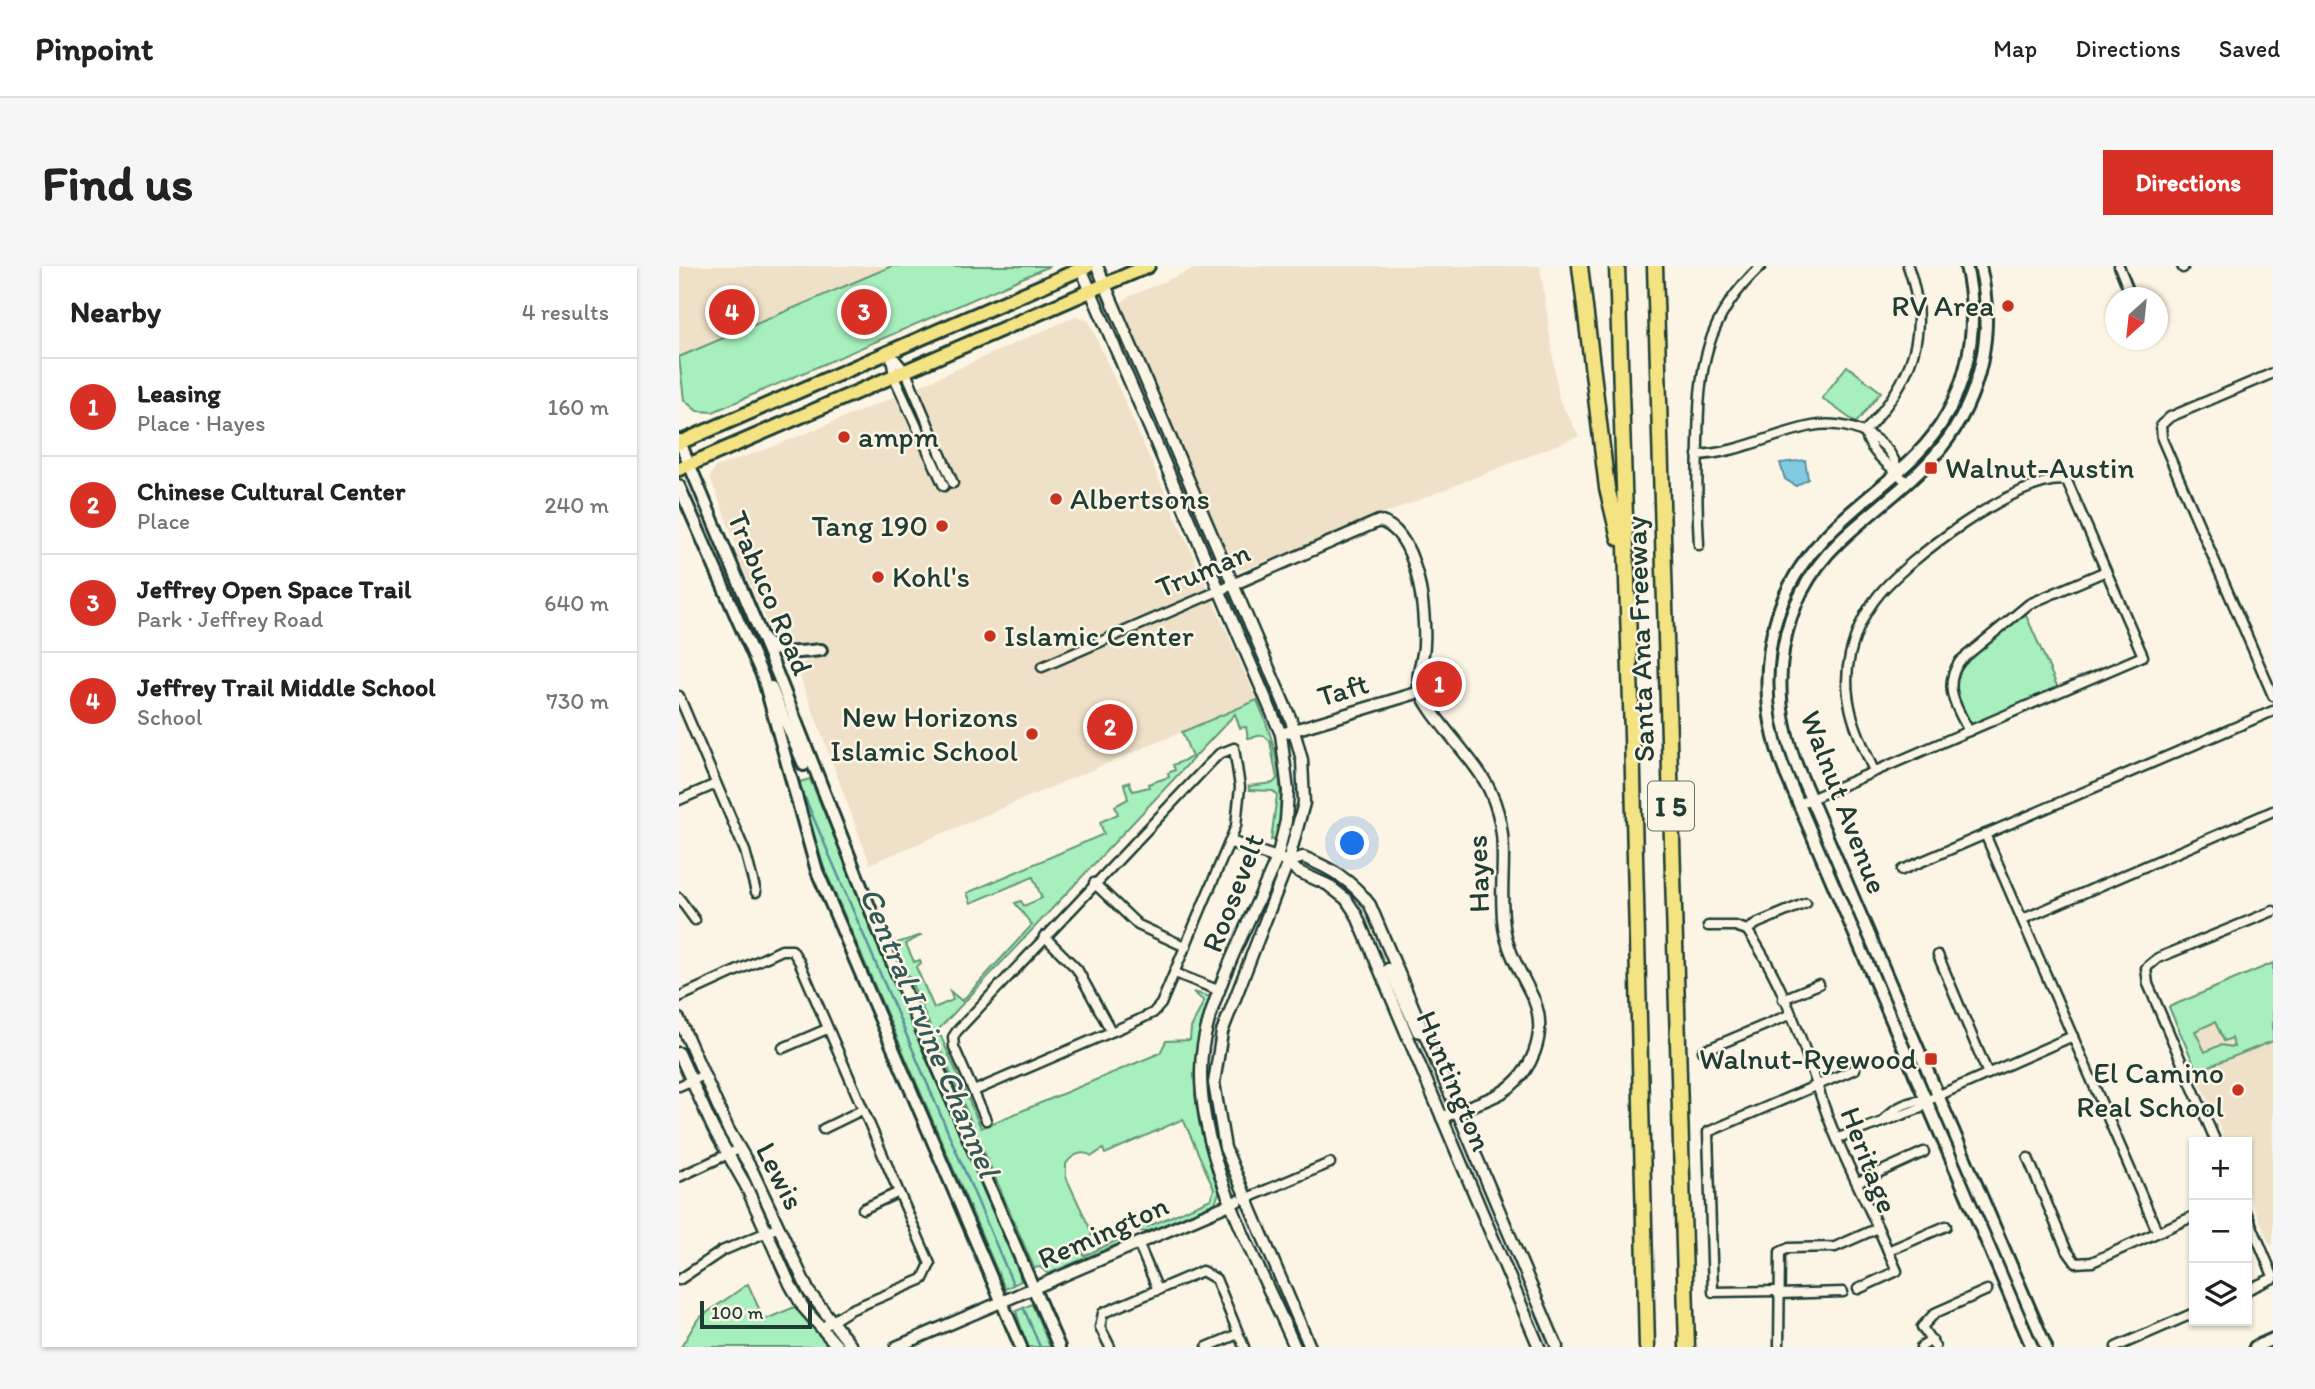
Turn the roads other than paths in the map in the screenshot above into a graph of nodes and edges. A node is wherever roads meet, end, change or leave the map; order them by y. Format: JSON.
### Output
{"nodes":[{"id":1,"x":1097,"y":266,"type":"edge"},
{"id":2,"x":1148,"y":266,"type":"edge"},
{"id":3,"x":1580,"y":266,"type":"edge"},
{"id":4,"x":1617,"y":266,"type":"edge"},
{"id":5,"x":1655,"y":266,"type":"edge"},
{"id":6,"x":1761,"y":266,"type":"edge"},
{"id":7,"x":1908,"y":266,"type":"edge"},
{"id":8,"x":1966,"y":266,"type":"edge"},
{"id":9,"x":1980,"y":266,"type":"edge"},
{"id":10,"x":2119,"y":266,"type":"edge"},
{"id":11,"x":1083,"y":267,"type":"edge"},
{"id":12,"x":1104,"y":285,"type":"junction"},
{"id":13,"x":2127,"y":287,"type":"edge"},
{"id":14,"x":1090,"y":291,"type":"junction"},
{"id":15,"x":890,"y":353,"type":"junction"},
{"id":16,"x":2273,"y":373,"type":"edge"},
{"id":17,"x":900,"y":375,"type":"junction"},
{"id":18,"x":1865,"y":431,"type":"junction"},
{"id":19,"x":679,"y":442,"type":"edge"},
{"id":20,"x":1173,"y":444,"type":"junction"},
{"id":21,"x":1158,"y":450,"type":"junction"},
{"id":22,"x":1697,"y":455,"type":"junction"},
{"id":23,"x":685,"y":467,"type":"edge"},
{"id":24,"x":1898,"y":472,"type":"junction"},
{"id":25,"x":1906,"y":482,"type":"junction"},
{"id":26,"x":949,"y":484,"type":"dead end"},
{"id":27,"x":679,"y":486,"type":"edge"},
{"id":28,"x":1699,"y":545,"type":"dead end"},
{"id":29,"x":1804,"y":562,"type":"junction"},
{"id":30,"x":1627,"y":570,"type":"junction"},
{"id":31,"x":1814,"y":571,"type":"junction"},
{"id":32,"x":2106,"y":571,"type":"junction"},
{"id":33,"x":1232,"y":584,"type":"junction"},
{"id":34,"x":1220,"y":590,"type":"junction"},
{"id":35,"x":762,"y":638,"type":"junction"},
{"id":36,"x":821,"y":650,"type":"dead end"},
{"id":37,"x":1042,"y":667,"type":"dead end"},
{"id":38,"x":763,"y":677,"type":"junction"},
{"id":39,"x":1420,"y":692,"type":"junction"},
{"id":40,"x":679,"y":696,"type":"edge"},
{"id":41,"x":2273,"y":696,"type":"edge"},
{"id":42,"x":2273,"y":711,"type":"edge"},
{"id":43,"x":1294,"y":730,"type":"junction"},
{"id":44,"x":1969,"y":731,"type":"junction"},
{"id":45,"x":1281,"y":734,"type":"junction"},
{"id":46,"x":809,"y":763,"type":"junction"},
{"id":47,"x":788,"y":771,"type":"junction"},
{"id":48,"x":1874,"y":771,"type":"junction"},
{"id":49,"x":716,"y":784,"type":"junction"},
{"id":50,"x":1811,"y":799,"type":"junction"},
{"id":51,"x":679,"y":800,"type":"edge"},
{"id":52,"x":1799,"y":804,"type":"junction"},
{"id":53,"x":2273,"y":811,"type":"edge"},
{"id":54,"x":1985,"y":834,"type":"junction"},
{"id":55,"x":1231,"y":842,"type":"junction"},
{"id":56,"x":1277,"y":858,"type":"junction"},
{"id":57,"x":1288,"y":862,"type":"junction"},
{"id":58,"x":1902,"y":870,"type":"dead end"},
{"id":59,"x":1094,"y":883,"type":"junction"},
{"id":60,"x":756,"y":892,"type":"dead end"},
{"id":61,"x":679,"y":898,"type":"edge"},
{"id":62,"x":1806,"y":903,"type":"dead end"},
{"id":63,"x":2273,"y":911,"type":"edge"},
{"id":64,"x":2023,"y":919,"type":"junction"},
{"id":65,"x":695,"y":920,"type":"dead end"},
{"id":66,"x":1708,"y":926,"type":"dead end"},
{"id":67,"x":1747,"y":930,"type":"junction"},
{"id":68,"x":1044,"y":936,"type":"junction"},
{"id":69,"x":1186,"y":947,"type":"junction"},
{"id":70,"x":1938,"y":955,"type":"dead end"},
{"id":71,"x":1388,"y":968,"type":"junction"},
{"id":72,"x":1175,"y":973,"type":"junction"},
{"id":73,"x":1819,"y":984,"type":"dead end"},
{"id":74,"x":1220,"y":991,"type":"junction"},
{"id":75,"x":679,"y":996,"type":"edge"},
{"id":76,"x":1783,"y":999,"type":"junction"},
{"id":77,"x":1789,"y":1015,"type":"junction"},
{"id":78,"x":679,"y":1019,"type":"edge"},
{"id":79,"x":827,"y":1029,"type":"junction"},
{"id":80,"x":1111,"y":1031,"type":"junction"},
{"id":81,"x":2073,"y":1036,"type":"junction"},
{"id":82,"x":783,"y":1048,"type":"dead end"},
{"id":83,"x":1703,"y":1051,"type":"dead end"},
{"id":84,"x":679,"y":1054,"type":"edge"},
{"id":85,"x":1855,"y":1069,"type":"dead end"},
{"id":86,"x":1988,"y":1073,"type":"junction"},
{"id":87,"x":703,"y":1075,"type":"junction"},
{"id":88,"x":690,"y":1081,"type":"junction"},
{"id":89,"x":1819,"y":1084,"type":"junction"},
{"id":90,"x":679,"y":1086,"type":"edge"},
{"id":91,"x":974,"y":1091,"type":"junction"},
{"id":92,"x":1939,"y":1096,"type":"junction"},
{"id":93,"x":1926,"y":1101,"type":"junction"},
{"id":94,"x":862,"y":1110,"type":"junction"},
{"id":95,"x":1457,"y":1111,"type":"junction"},
{"id":96,"x":1442,"y":1118,"type":"junction"},
{"id":97,"x":986,"y":1120,"type":"dead end"},
{"id":98,"x":823,"y":1129,"type":"dead end"},
{"id":99,"x":2214,"y":1137,"type":"edge"},
{"id":100,"x":1838,"y":1138,"type":"junction"},
{"id":101,"x":739,"y":1149,"type":"junction"},
{"id":102,"x":1924,"y":1152,"type":"dead end"},
{"id":103,"x":728,"y":1156,"type":"junction"},
{"id":104,"x":2028,"y":1158,"type":"dead end"},
{"id":105,"x":1330,"y":1163,"type":"dead end"},
{"id":106,"x":679,"y":1177,"type":"edge"},
{"id":107,"x":1858,"y":1182,"type":"junction"},
{"id":108,"x":897,"y":1193,"type":"junction"},
{"id":109,"x":1245,"y":1199,"type":"junction"},
{"id":110,"x":1232,"y":1203,"type":"junction"},
{"id":111,"x":863,"y":1209,"type":"dead end"},
{"id":112,"x":2189,"y":1218,"type":"edge"},
{"id":113,"x":1946,"y":1226,"type":"dead end"},
{"id":114,"x":2252,"y":1226,"type":"edge"},
{"id":115,"x":779,"y":1227,"type":"junction"},
{"id":116,"x":1878,"y":1228,"type":"junction"},
{"id":117,"x":2157,"y":1231,"type":"junction"},
{"id":118,"x":767,"y":1232,"type":"junction"},
{"id":119,"x":1137,"y":1243,"type":"junction"},
{"id":120,"x":1888,"y":1251,"type":"junction"},
{"id":121,"x":2273,"y":1277,"type":"edge"},
{"id":122,"x":679,"y":1280,"type":"edge"},
{"id":123,"x":2252,"y":1288,"type":"edge"},
{"id":124,"x":1858,"y":1289,"type":"dead end"},
{"id":125,"x":1034,"y":1290,"type":"junction"},
{"id":126,"x":1158,"y":1290,"type":"junction"},
{"id":127,"x":1987,"y":1290,"type":"dead end"},
{"id":128,"x":1843,"y":1292,"type":"dead end"},
{"id":129,"x":1778,"y":1293,"type":"junction"},
{"id":130,"x":1002,"y":1303,"type":"junction"},
{"id":131,"x":2189,"y":1315,"type":"edge"},
{"id":132,"x":831,"y":1321,"type":"junction"},
{"id":133,"x":821,"y":1328,"type":"junction"},
{"id":134,"x":1238,"y":1334,"type":"junction"},
{"id":135,"x":2273,"y":1339,"type":"edge"},
{"id":136,"x":1933,"y":1343,"type":"edge"},
{"id":137,"x":838,"y":1347,"type":"edge"},
{"id":138,"x":852,"y":1347,"type":"edge"},
{"id":139,"x":897,"y":1347,"type":"edge"},
{"id":140,"x":1021,"y":1347,"type":"edge"},
{"id":141,"x":1059,"y":1347,"type":"edge"},
{"id":142,"x":1110,"y":1347,"type":"edge"},
{"id":143,"x":1207,"y":1347,"type":"edge"},
{"id":144,"x":1244,"y":1347,"type":"edge"},
{"id":145,"x":1295,"y":1347,"type":"edge"},
{"id":146,"x":1310,"y":1347,"type":"edge"},
{"id":147,"x":1539,"y":1347,"type":"edge"},
{"id":148,"x":1557,"y":1347,"type":"edge"},
{"id":149,"x":1647,"y":1347,"type":"edge"},
{"id":150,"x":1687,"y":1347,"type":"edge"},
{"id":151,"x":1779,"y":1347,"type":"edge"},
{"id":152,"x":1921,"y":1347,"type":"edge"},
{"id":153,"x":2032,"y":1347,"type":"edge"},
{"id":154,"x":2046,"y":1347,"type":"edge"},
{"id":155,"x":2116,"y":1347,"type":"edge"},
{"id":156,"x":2255,"y":1347,"type":"edge"}],
"edges":[{"from":1,"to":12,"type":"street","name":"Roosevelt"},
{"from":2,"to":12,"type":"main road"},
{"from":3,"to":30,"type":"highway"},
{"from":4,"to":30,"type":"highway","name":"Santa Ana Freeway","number":"I 5"},
{"from":5,"to":150,"type":"highway","name":"Santa Ana Freeway","number":"I 5"},
{"from":6,"to":22,"type":"street"},
{"from":7,"to":18,"type":"street"},
{"from":8,"to":24,"type":"main road","name":"Walnut Avenue"},
{"from":9,"to":25,"type":"main road","name":"Walnut Avenue"},
{"from":10,"to":13,"type":"street"},
{"from":11,"to":14,"type":"street","name":"Roosevelt"},
{"from":11,"to":15,"type":"main road"},
{"from":12,"to":14,"type":"main road"},
{"from":12,"to":20,"type":"street","name":"Roosevelt"},
{"from":14,"to":17,"type":"main road"},
{"from":14,"to":21,"type":"street","name":"Roosevelt"},
{"from":15,"to":17,"type":"street"},
{"from":15,"to":19,"type":"main road"},
{"from":16,"to":41,"type":"street"},
{"from":17,"to":23,"type":"main road"},
{"from":17,"to":26,"type":"street"},
{"from":18,"to":22,"type":"street"},
{"from":18,"to":24,"type":"street"},
{"from":19,"to":23,"type":"main road","name":"Trabuco Road"},
{"from":20,"to":21,"type":"street"},
{"from":20,"to":33,"type":"street","name":"Roosevelt"},
{"from":21,"to":34,"type":"street","name":"Roosevelt"},
{"from":22,"to":28,"type":"street"},
{"from":23,"to":35,"type":"main road","name":"Trabuco Road"},
{"from":24,"to":25,"type":"street"},
{"from":24,"to":29,"type":"main road","name":"Walnut Avenue"},
{"from":25,"to":31,"type":"main road","name":"Walnut Avenue"},
{"from":27,"to":38,"type":"main road","name":"Trabuco Road"},
{"from":29,"to":31,"type":"main road"},
{"from":29,"to":52,"type":"main road","name":"Walnut Avenue"},
{"from":30,"to":149,"type":"highway","name":"Santa Ana Freeway","number":"I 5"},
{"from":31,"to":50,"type":"main road","name":"Walnut Avenue"},
{"from":32,"to":44,"type":"street"},
{"from":32,"to":44,"type":"street"},
{"from":32,"to":48,"type":"street"},
{"from":33,"to":34,"type":"street","name":"Truman"},
{"from":33,"to":39,"type":"street","name":"Truman"},
{"from":33,"to":43,"type":"street","name":"Roosevelt"},
{"from":34,"to":37,"type":"street","name":"Truman"},
{"from":34,"to":45,"type":"street","name":"Roosevelt"},
{"from":35,"to":36,"type":"main road"},
{"from":35,"to":46,"type":"main road","name":"Trabuco Road"},
{"from":38,"to":46,"type":"main road"},
{"from":38,"to":47,"type":"main road","name":"Trabuco Road"},
{"from":39,"to":43,"type":"street","name":"Taft"},
{"from":39,"to":95,"type":"street","name":"Hayes"},
{"from":40,"to":49,"type":"street"},
{"from":42,"to":54,"type":"street"},
{"from":43,"to":45,"type":"street","name":"Taft"},
{"from":43,"to":57,"type":"street","name":"Roosevelt"},
{"from":44,"to":48,"type":"street"},
{"from":45,"to":56,"type":"street","name":"Roosevelt"},
{"from":46,"to":47,"type":"main road"},
{"from":46,"to":125,"type":"main road","name":"Trabuco Road"},
{"from":47,"to":130,"type":"main road","name":"Trabuco Road"},
{"from":48,"to":50,"type":"street"},
{"from":49,"to":51,"type":"street"},
{"from":49,"to":60,"type":"street"},
{"from":50,"to":52,"type":"street"},
{"from":50,"to":92,"type":"main road","name":"Walnut Avenue"},
{"from":52,"to":93,"type":"main road","name":"Walnut Avenue"},
{"from":53,"to":64,"type":"street"},
{"from":54,"to":58,"type":"street"},
{"from":54,"to":64,"type":"street"},
{"from":55,"to":56,"type":"street","name":"Huntington"},
{"from":55,"to":59,"type":"street"},
{"from":55,"to":69,"type":"street"},
{"from":56,"to":57,"type":"street","name":"Huntington"},
{"from":56,"to":74,"type":"street","name":"Roosevelt"},
{"from":57,"to":71,"type":"street","name":"Huntington"},
{"from":57,"to":71,"type":"street","name":"Huntington"},
{"from":57,"to":109,"type":"street","name":"Roosevelt"},
{"from":59,"to":68,"type":"street"},
{"from":59,"to":69,"type":"street"},
{"from":61,"to":65,"type":"street"},
{"from":62,"to":67,"type":"street"},
{"from":63,"to":99,"type":"street"},
{"from":64,"to":81,"type":"street"},
{"from":66,"to":67,"type":"street"},
{"from":67,"to":76,"type":"street","name":"Heritage"},
{"from":68,"to":80,"type":"street"},
{"from":68,"to":91,"type":"street"},
{"from":69,"to":72,"type":"street"},
{"from":70,"to":86,"type":"street"},
{"from":71,"to":95,"type":"street","name":"Huntington"},
{"from":71,"to":96,"type":"street","name":"Huntington"},
{"from":72,"to":74,"type":"street"},
{"from":72,"to":80,"type":"street"},
{"from":73,"to":76,"type":"street"},
{"from":74,"to":110,"type":"street","name":"Roosevelt"},
{"from":75,"to":79,"type":"street"},
{"from":76,"to":77,"type":"street","name":"Heritage"},
{"from":77,"to":83,"type":"street"},
{"from":77,"to":89,"type":"street","name":"Heritage"},
{"from":78,"to":87,"type":"street","name":"Lewis"},
{"from":79,"to":82,"type":"street"},
{"from":79,"to":94,"type":"street"},
{"from":80,"to":91,"type":"street"},
{"from":81,"to":86,"type":"street"},
{"from":81,"to":117,"type":"street"},
{"from":84,"to":88,"type":"street","name":"Lewis"},
{"from":85,"to":89,"type":"street"},
{"from":86,"to":92,"type":"street"},
{"from":87,"to":88,"type":"street"},
{"from":87,"to":101,"type":"street","name":"Lewis"},
{"from":88,"to":90,"type":"street"},
{"from":88,"to":103,"type":"street","name":"Lewis"},
{"from":89,"to":100,"type":"street","name":"Heritage"},
{"from":89,"to":129,"type":"street"},
{"from":91,"to":97,"type":"street"},
{"from":92,"to":93,"type":"street"},
{"from":92,"to":154,"type":"main road","name":"Walnut Avenue"},
{"from":93,"to":100,"type":"street"},
{"from":93,"to":153,"type":"main road","name":"Walnut Avenue"},
{"from":94,"to":98,"type":"street"},
{"from":94,"to":108,"type":"street"},
{"from":95,"to":96,"type":"street","name":"Hayes"},
{"from":95,"to":148,"type":"street","name":"Huntington"},
{"from":96,"to":147,"type":"street","name":"Huntington"},
{"from":100,"to":107,"type":"street","name":"Heritage"},
{"from":101,"to":103,"type":"street"},
{"from":101,"to":115,"type":"street","name":"Lewis"},
{"from":102,"to":107,"type":"street"},
{"from":103,"to":106,"type":"street"},
{"from":103,"to":118,"type":"street","name":"Lewis"},
{"from":104,"to":117,"type":"street"},
{"from":105,"to":109,"type":"street","name":"Remington"},
{"from":107,"to":116,"type":"street","name":"Heritage"},
{"from":108,"to":111,"type":"street"},
{"from":108,"to":132,"type":"street"},
{"from":109,"to":110,"type":"street","name":"Remington"},
{"from":109,"to":146,"type":"street","name":"Roosevelt"},
{"from":110,"to":119,"type":"street","name":"Remington"},
{"from":110,"to":145,"type":"street","name":"Roosevelt"},
{"from":112,"to":117,"type":"street"},
{"from":113,"to":120,"type":"street"},
{"from":114,"to":121,"type":"street"},
{"from":115,"to":118,"type":"street"},
{"from":115,"to":132,"type":"street","name":"Lewis"},
{"from":116,"to":120,"type":"street"},
{"from":116,"to":129,"type":"street","name":"Heritage"},
{"from":118,"to":122,"type":"street"},
{"from":118,"to":133,"type":"street","name":"Lewis"},
{"from":119,"to":125,"type":"street","name":"Remington"},
{"from":119,"to":126,"type":"street"},
{"from":120,"to":124,"type":"street"},
{"from":121,"to":123,"type":"street"},
{"from":125,"to":130,"type":"street","name":"Remington"},
{"from":125,"to":141,"type":"main road","name":"Trabuco Road"},
{"from":126,"to":134,"type":"street"},
{"from":126,"to":142,"type":"street"},
{"from":127,"to":136,"type":"street"},
{"from":128,"to":129,"type":"street"},
{"from":129,"to":151,"type":"street","name":"Heritage"},
{"from":130,"to":139,"type":"street","name":"Remington"},
{"from":130,"to":140,"type":"main road","name":"Trabuco Road"},
{"from":131,"to":155,"type":"street"},
{"from":132,"to":133,"type":"street"},
{"from":132,"to":138,"type":"street","name":"Lewis"},
{"from":133,"to":137,"type":"street","name":"Lewis"},
{"from":134,"to":143,"type":"street"},
{"from":134,"to":144,"type":"street"},
{"from":135,"to":156,"type":"main road"},
{"from":136,"to":152,"type":"street"}]}
